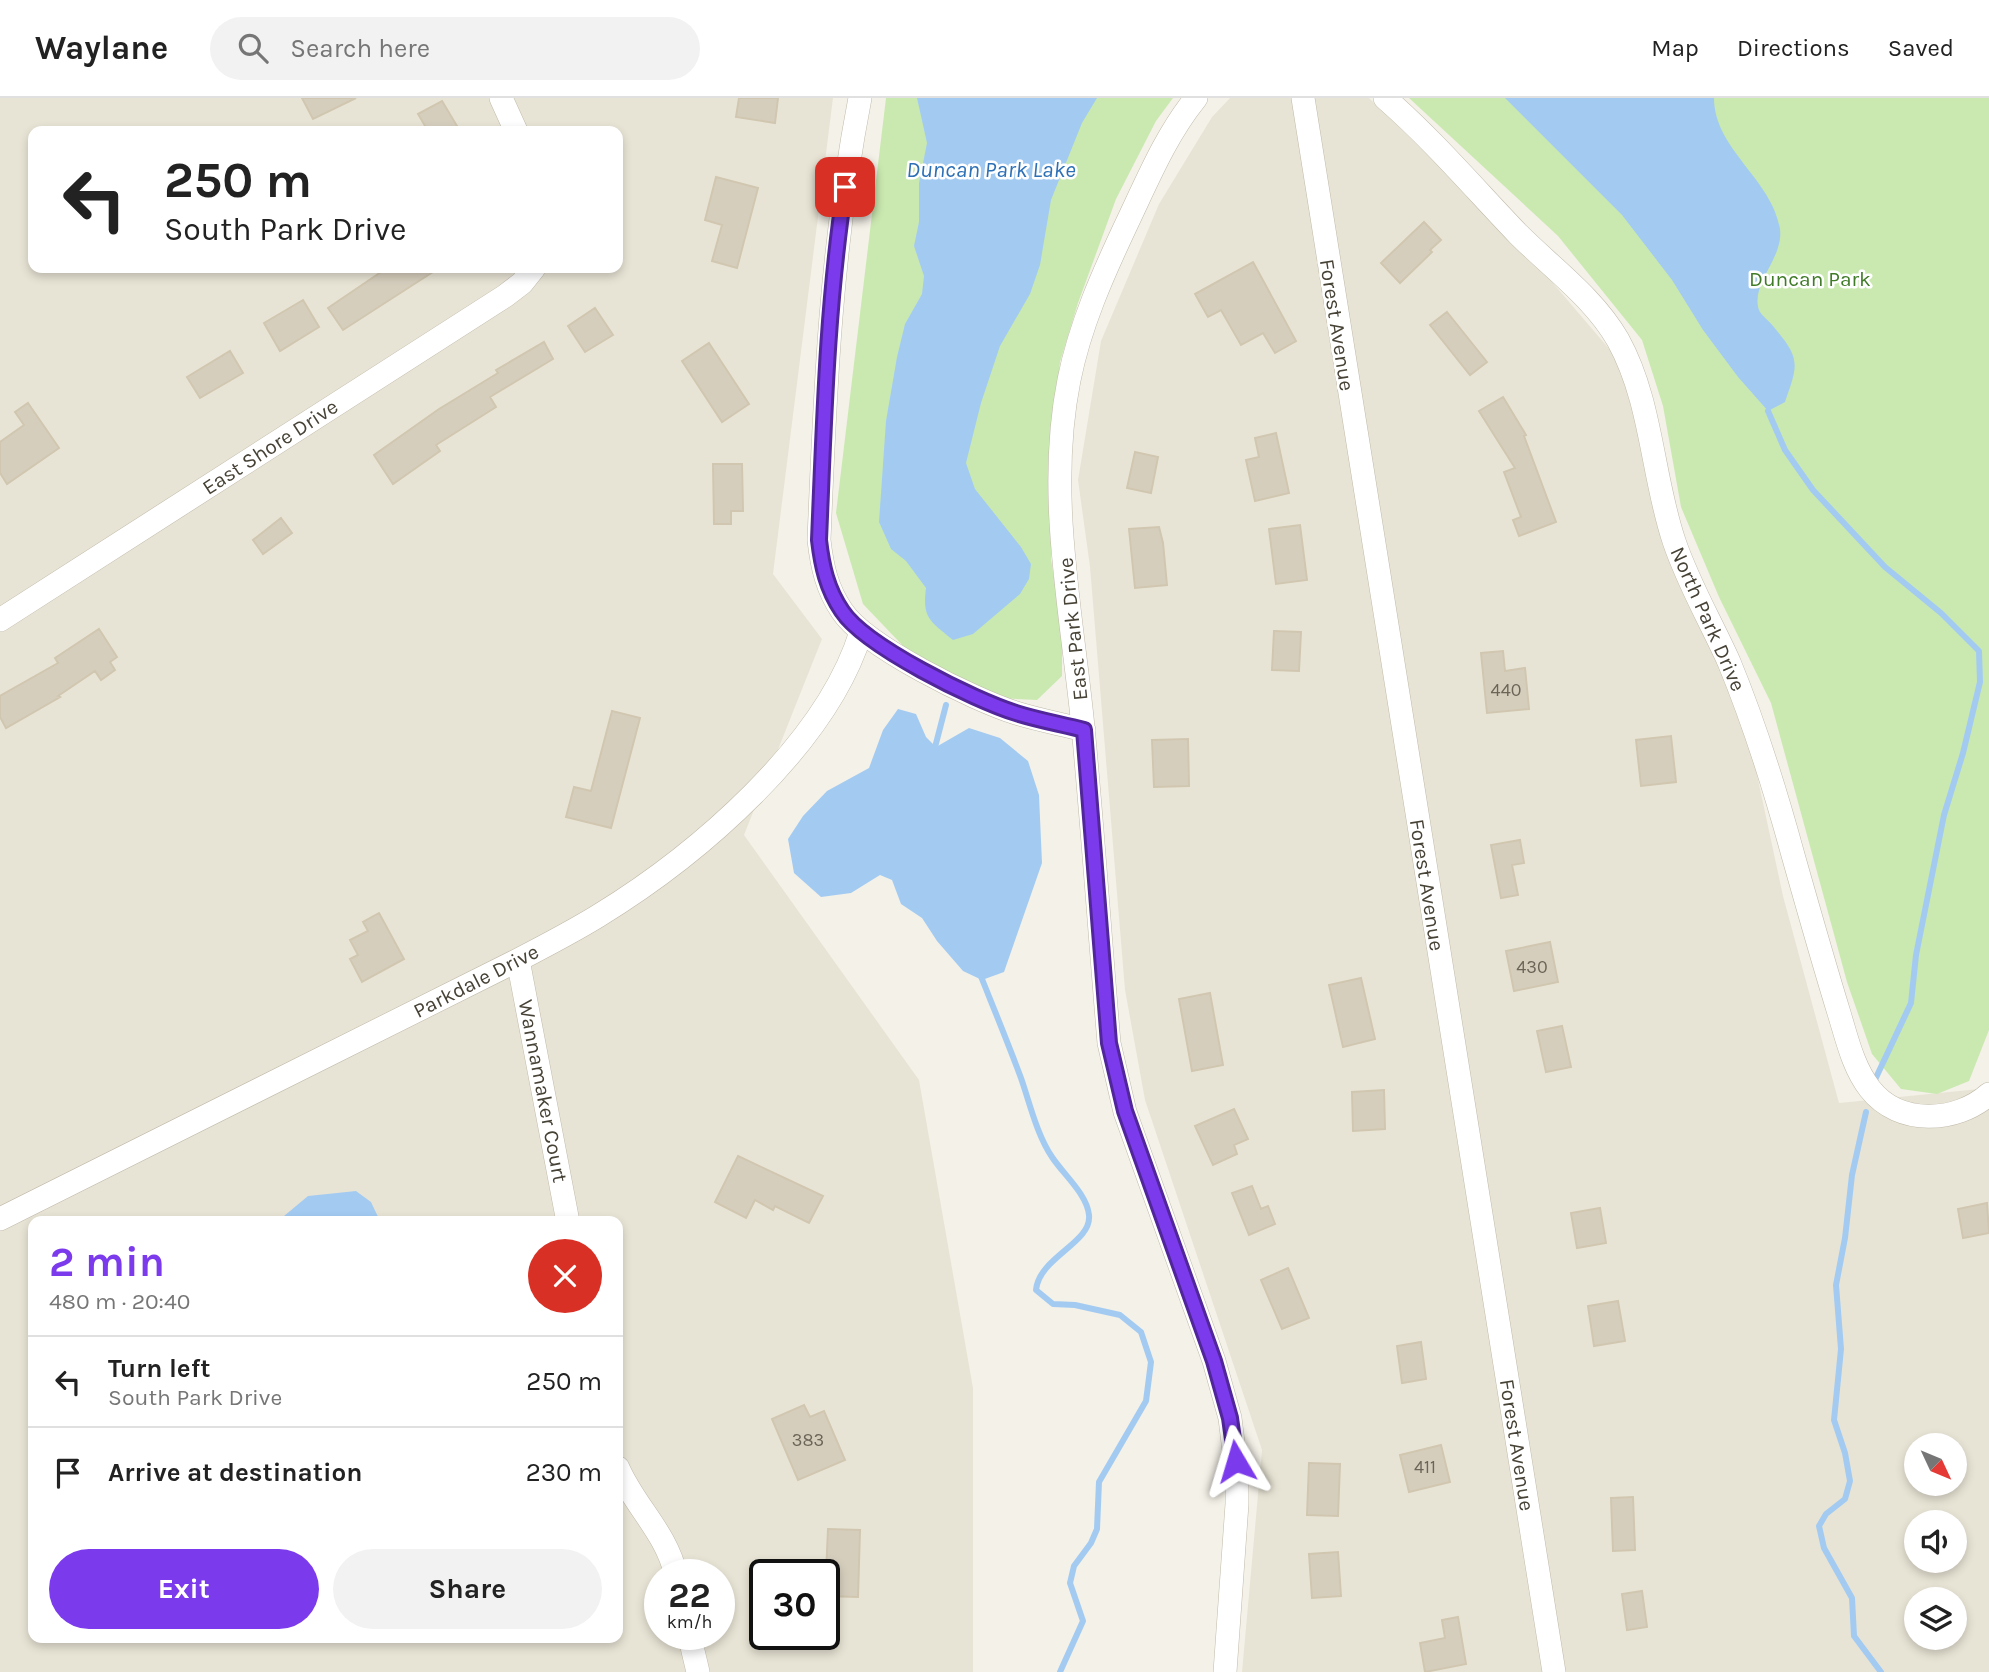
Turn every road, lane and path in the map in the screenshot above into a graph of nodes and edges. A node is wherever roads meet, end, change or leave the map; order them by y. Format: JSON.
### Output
{"nodes":[{"id":1,"x":501,"y":98,"type":"edge"},
{"id":2,"x":860,"y":98,"type":"edge"},
{"id":3,"x":1196,"y":98,"type":"edge"},
{"id":4,"x":1303,"y":98,"type":"edge"},
{"id":5,"x":1385,"y":98,"type":"edge"},
{"id":6,"x":514,"y":126,"type":"edge"},
{"id":7,"x":530,"y":273,"type":"edge"},
{"id":8,"x":0,"y":620,"type":"edge"},
{"id":9,"x":861,"y":632,"type":"junction"},
{"id":10,"x":1084,"y":730,"type":"junction"},
{"id":11,"x":518,"y":960,"type":"junction"},
{"id":12,"x":1989,"y":1094,"type":"edge"},
{"id":13,"x":567,"y":1216,"type":"edge"},
{"id":14,"x":0,"y":1219,"type":"edge"},
{"id":15,"x":623,"y":1477,"type":"edge"},
{"id":16,"x":670,"y":1559,"type":"edge"},
{"id":17,"x":693,"y":1650,"type":"edge"},
{"id":18,"x":698,"y":1672,"type":"edge"},
{"id":19,"x":1225,"y":1672,"type":"edge"},
{"id":20,"x":1554,"y":1672,"type":"edge"}],
"edges":[{"from":1,"to":6,"type":"street"},
{"from":2,"to":9,"type":"street"},
{"from":3,"to":10,"type":"street","name":"East Park Drive"},
{"from":4,"to":20,"type":"street","name":"Forest Avenue"},
{"from":5,"to":12,"type":"street","name":"North Park Drive"},
{"from":7,"to":8,"type":"street","name":"East Shore Drive"},
{"from":9,"to":10,"type":"street"},
{"from":9,"to":11,"type":"street","name":"Parkdale Drive"},
{"from":10,"to":19,"type":"street","name":"East Park Drive"},
{"from":11,"to":13,"type":"street","name":"Wannamaker Court"},
{"from":11,"to":14,"type":"street","name":"Parkdale Drive"},
{"from":15,"to":16,"type":"street"},
{"from":17,"to":18,"type":"street"}]}
